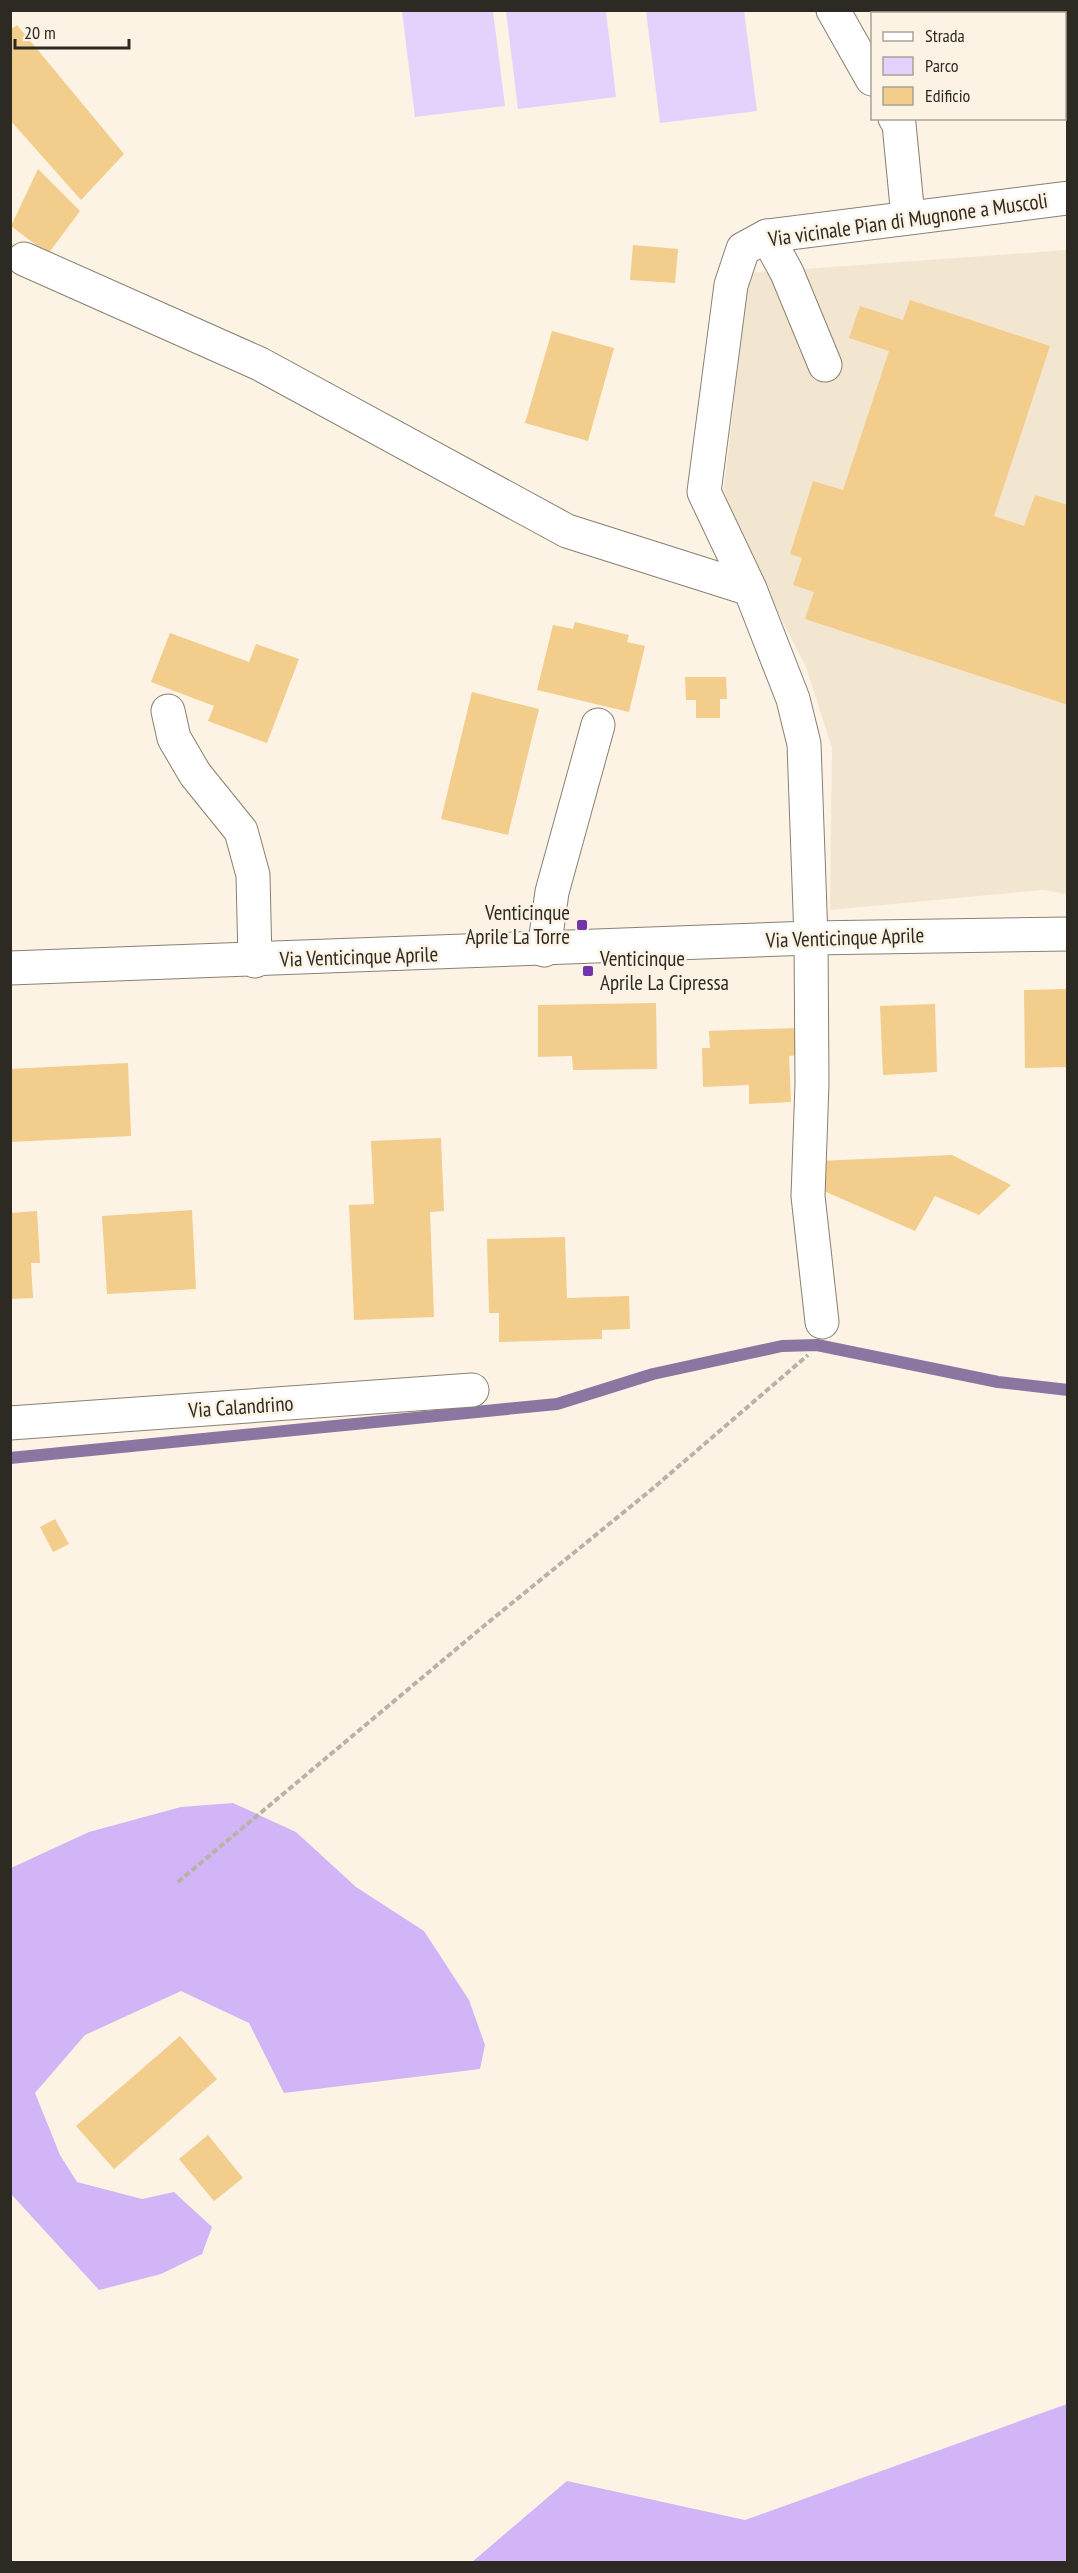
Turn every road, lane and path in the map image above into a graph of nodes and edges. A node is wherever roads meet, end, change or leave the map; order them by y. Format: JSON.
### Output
{"nodes":[{"id":1,"x":833,"y":10,"type":"edge"},
{"id":2,"x":871,"y":76,"type":"edge"},
{"id":3,"x":897,"y":120,"type":"edge"},
{"id":4,"x":1068,"y":198,"type":"edge"},
{"id":5,"x":908,"y":217,"type":"junction"},
{"id":6,"x":768,"y":236,"type":"junction"},
{"id":7,"x":24,"y":259,"type":"dead end"},
{"id":8,"x":825,"y":365,"type":"dead end"},
{"id":9,"x":750,"y":589,"type":"junction"},
{"id":10,"x":168,"y":711,"type":"dead end"},
{"id":11,"x":598,"y":725,"type":"dead end"},
{"id":12,"x":1068,"y":934,"type":"edge"},
{"id":13,"x":812,"y":938,"type":"junction"},
{"id":14,"x":543,"y":950,"type":"junction"},
{"id":15,"x":255,"y":961,"type":"junction"},
{"id":16,"x":10,"y":968,"type":"edge"},
{"id":17,"x":822,"y":1322,"type":"joint"},
{"id":18,"x":472,"y":1390,"type":"dead end"},
{"id":19,"x":10,"y":1424,"type":"edge"},
{"id":20,"x":178,"y":1882,"type":"dead end"}],
"edges":[{"from":1,"to":2,"type":"street"},
{"from":3,"to":5,"type":"street"},
{"from":4,"to":5,"type":"street","name":"Via vicinale Pian di Mugnone a Muscoli"},
{"from":5,"to":6,"type":"street","name":"Via vicinale Pian di Mugnone a Muscoli"},
{"from":6,"to":8,"type":"street"},
{"from":6,"to":9,"type":"street","name":"Via vicinale Pian di Mugnone a Muscoli"},
{"from":7,"to":9,"type":"street"},
{"from":9,"to":13,"type":"street","name":"Via vicinale Pian di Mugnone a Muscoli"},
{"from":10,"to":15,"type":"street"},
{"from":11,"to":14,"type":"street"},
{"from":12,"to":13,"type":"street","name":"Via Venticinque Aprile"},
{"from":13,"to":14,"type":"street","name":"Via Venticinque Aprile"},
{"from":13,"to":17,"type":"street","name":"Via vicinale Pian di Mugnone a Muscoli"},
{"from":14,"to":15,"type":"street","name":"Via Venticinque Aprile"},
{"from":15,"to":16,"type":"street","name":"Via Venticinque Aprile"},
{"from":17,"to":20,"type":"path"},
{"from":18,"to":19,"type":"street","name":"Via Calandrino"}]}
